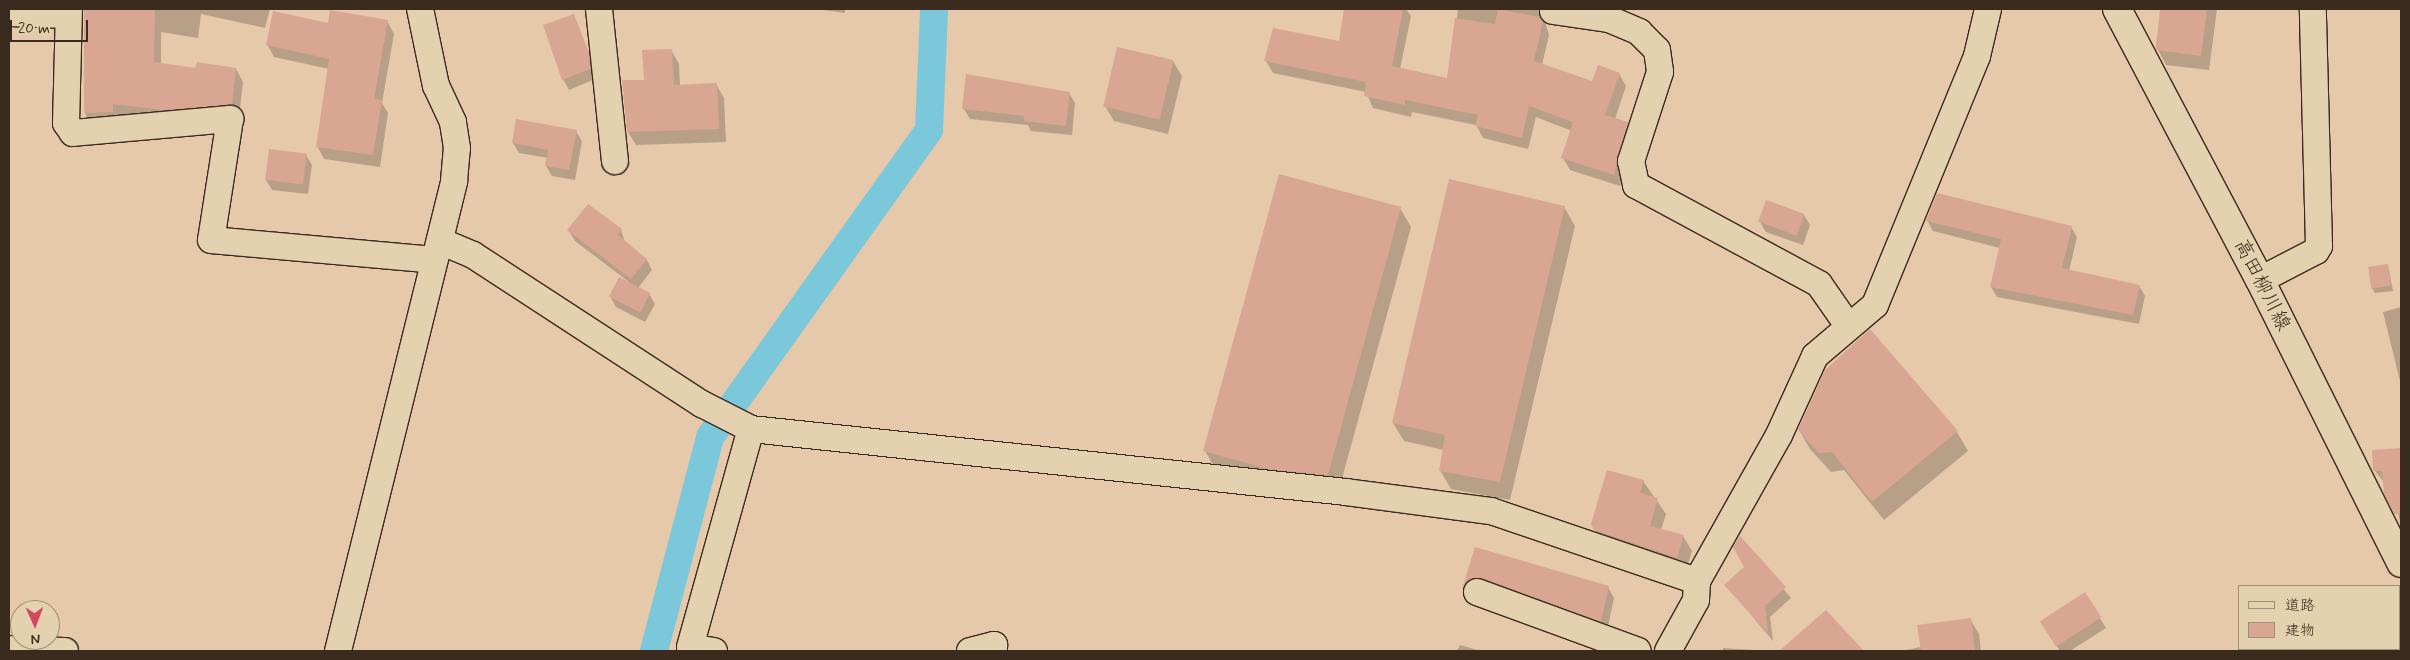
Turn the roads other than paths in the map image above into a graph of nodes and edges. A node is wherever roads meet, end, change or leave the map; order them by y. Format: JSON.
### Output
{"nodes":[{"id":1,"x":420,"y":9,"type":"edge"},
{"id":2,"x":599,"y":9,"type":"edge"},
{"id":3,"x":1988,"y":9,"type":"edge"},
{"id":4,"x":2117,"y":9,"type":"edge"},
{"id":5,"x":2313,"y":9,"type":"edge"},
{"id":6,"x":1553,"y":11,"type":"dead end"},
{"id":7,"x":69,"y":12,"type":"edge"},
{"id":8,"x":9,"y":13,"type":"edge"},
{"id":9,"x":615,"y":161,"type":"dead end"},
{"id":10,"x":437,"y":251,"type":"junction"},
{"id":11,"x":2260,"y":280,"type":"junction"},
{"id":12,"x":1849,"y":327,"type":"junction"},
{"id":13,"x":751,"y":429,"type":"junction"},
{"id":14,"x":2401,"y":563,"type":"edge"},
{"id":15,"x":1696,"y":581,"type":"junction"},
{"id":16,"x":1477,"y":592,"type":"dead end"},
{"id":17,"x":9,"y":648,"type":"edge"},
{"id":18,"x":65,"y":651,"type":"edge"},
{"id":19,"x":338,"y":651,"type":"edge"},
{"id":20,"x":714,"y":651,"type":"edge"},
{"id":21,"x":970,"y":651,"type":"edge"},
{"id":22,"x":994,"y":651,"type":"edge"},
{"id":23,"x":1638,"y":651,"type":"edge"},
{"id":24,"x":1668,"y":651,"type":"edge"}],
"edges":[{"from":1,"to":10,"type":"street"},
{"from":2,"to":9,"type":"street"},
{"from":3,"to":12,"type":"street"},
{"from":4,"to":11,"type":"main road","name":"高田柳川線"},
{"from":5,"to":11,"type":"street"},
{"from":6,"to":12,"type":"street"},
{"from":7,"to":8,"type":"street"},
{"from":7,"to":10,"type":"street"},
{"from":10,"to":13,"type":"street"},
{"from":10,"to":19,"type":"street"},
{"from":11,"to":14,"type":"main road","name":"高田柳川線"},
{"from":12,"to":15,"type":"street"},
{"from":13,"to":15,"type":"street"},
{"from":13,"to":20,"type":"street"},
{"from":15,"to":24,"type":"street"},
{"from":16,"to":23,"type":"street"},
{"from":17,"to":18,"type":"street"},
{"from":21,"to":22,"type":"street"}]}
